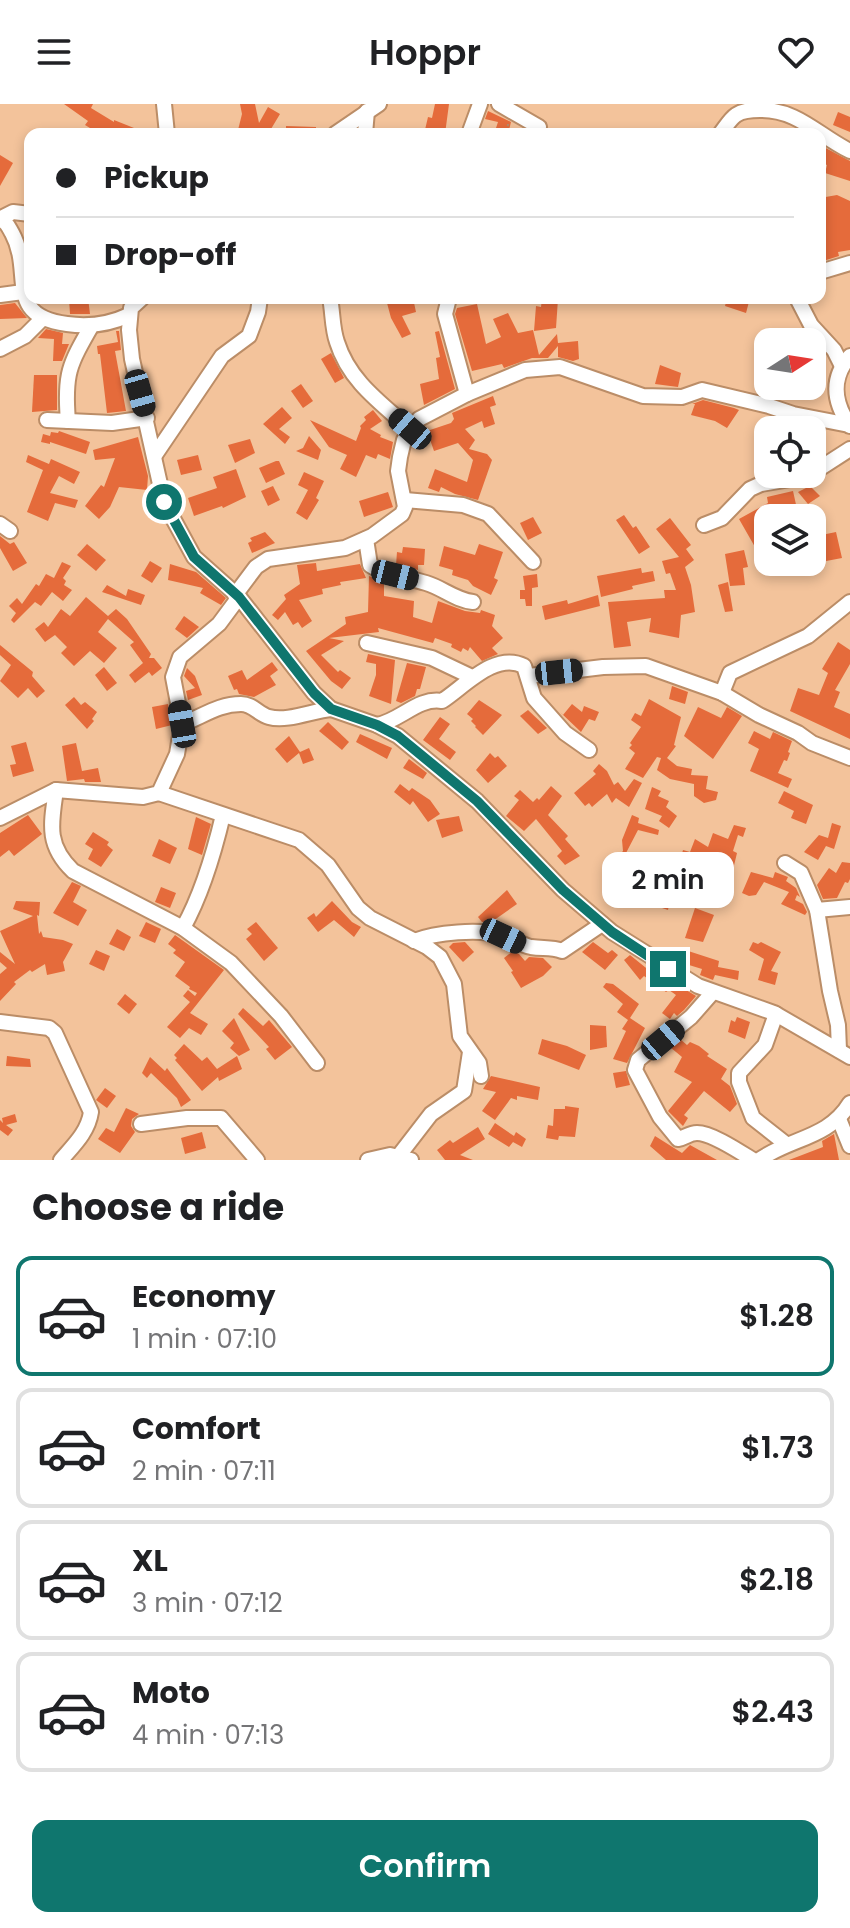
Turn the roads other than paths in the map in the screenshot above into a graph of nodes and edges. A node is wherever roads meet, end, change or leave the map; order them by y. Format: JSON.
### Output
{"nodes":[{"id":1,"x":164,"y":104,"type":"edge"},
{"id":2,"x":480,"y":104,"type":"edge"},
{"id":3,"x":499,"y":104,"type":"edge"},
{"id":4,"x":373,"y":108,"type":"edge"},
{"id":5,"x":800,"y":111,"type":"edge"},
{"id":6,"x":539,"y":127,"type":"dead end"},
{"id":7,"x":166,"y":128,"type":"edge"},
{"id":8,"x":344,"y":128,"type":"edge"},
{"id":9,"x":367,"y":128,"type":"edge"},
{"id":10,"x":471,"y":128,"type":"edge"},
{"id":11,"x":725,"y":128,"type":"edge"},
{"id":12,"x":821,"y":128,"type":"edge"},
{"id":13,"x":826,"y":132,"type":"edge"},
{"id":14,"x":850,"y":151,"type":"edge"},
{"id":15,"x":24,"y":213,"type":"edge"},
{"id":16,"x":1,"y":219,"type":"edge"},
{"id":17,"x":850,"y":263,"type":"edge"},
{"id":18,"x":826,"y":270,"type":"edge"},
{"id":19,"x":23,"y":292,"type":"joint"},
{"id":20,"x":0,"y":295,"type":"edge"},
{"id":21,"x":28,"y":304,"type":"edge"},
{"id":22,"x":135,"y":304,"type":"edge"},
{"id":23,"x":259,"y":304,"type":"edge"},
{"id":24,"x":331,"y":304,"type":"edge"},
{"id":25,"x":448,"y":304,"type":"edge"},
{"id":26,"x":800,"y":304,"type":"edge"},
{"id":27,"x":129,"y":315,"type":"junction"},
{"id":28,"x":42,"y":319,"type":"junction"},
{"id":29,"x":92,"y":325,"type":"junction"},
{"id":30,"x":0,"y":349,"type":"edge"},
{"id":31,"x":846,"y":361,"type":"edge"},
{"id":32,"x":467,"y":394,"type":"junction"},
{"id":33,"x":147,"y":418,"type":"junction"},
{"id":34,"x":47,"y":420,"type":"dead end"},
{"id":35,"x":68,"y":421,"type":"junction"},
{"id":36,"x":850,"y":426,"type":"edge"},
{"id":37,"x":410,"y":429,"type":"junction"},
{"id":38,"x":850,"y":449,"type":"edge"},
{"id":39,"x":155,"y":455,"type":"junction"},
{"id":40,"x":405,"y":500,"type":"junction"},
{"id":41,"x":704,"y":525,"type":"dead end"},
{"id":42,"x":366,"y":539,"type":"junction"},
{"id":43,"x":533,"y":562,"type":"dead end"},
{"id":44,"x":237,"y":596,"type":"junction"},
{"id":45,"x":473,"y":602,"type":"dead end"},
{"id":46,"x":850,"y":602,"type":"edge"},
{"id":47,"x":367,"y":643,"type":"dead end"},
{"id":48,"x":529,"y":676,"type":"junction"},
{"id":49,"x":472,"y":677,"type":"junction"},
{"id":50,"x":722,"y":693,"type":"junction"},
{"id":51,"x":331,"y":709,"type":"junction"},
{"id":52,"x":405,"y":713,"type":"junction"},
{"id":53,"x":182,"y":724,"type":"junction"},
{"id":54,"x":377,"y":725,"type":"junction"},
{"id":55,"x":398,"y":736,"type":"junction"},
{"id":56,"x":589,"y":750,"type":"dead end"},
{"id":57,"x":850,"y":758,"type":"edge"},
{"id":58,"x":56,"y":790,"type":"junction"},
{"id":59,"x":159,"y":793,"type":"junction"},
{"id":60,"x":223,"y":815,"type":"junction"},
{"id":61,"x":0,"y":818,"type":"edge"},
{"id":62,"x":785,"y":863,"type":"dead end"},
{"id":63,"x":850,"y":907,"type":"edge"},
{"id":64,"x":817,"y":910,"type":"junction"},
{"id":65,"x":602,"y":924,"type":"junction"},
{"id":66,"x":183,"y":928,"type":"junction"},
{"id":67,"x":414,"y":941,"type":"junction"},
{"id":68,"x":713,"y":992,"type":"junction"},
{"id":69,"x":776,"y":1014,"type":"junction"},
{"id":70,"x":0,"y":1022,"type":"edge"},
{"id":71,"x":470,"y":1052,"type":"junction"},
{"id":72,"x":844,"y":1054,"type":"edge"},
{"id":73,"x":317,"y":1063,"type":"dead end"},
{"id":74,"x":481,"y":1076,"type":"dead end"},
{"id":75,"x":850,"y":1103,"type":"edge"},
{"id":76,"x":839,"y":1119,"type":"junction"},
{"id":77,"x":141,"y":1124,"type":"dead end"},
{"id":78,"x":786,"y":1144,"type":"junction"},
{"id":79,"x":850,"y":1146,"type":"edge"},
{"id":80,"x":404,"y":1159,"type":"edge"},
{"id":81,"x":61,"y":1160,"type":"edge"},
{"id":82,"x":257,"y":1160,"type":"edge"},
{"id":83,"x":368,"y":1160,"type":"edge"},
{"id":84,"x":756,"y":1160,"type":"edge"}],
"edges":[{"from":1,"to":7,"type":"street"},
{"from":2,"to":10,"type":"street"},
{"from":3,"to":6,"type":"street"},
{"from":4,"to":8,"type":"street"},
{"from":4,"to":9,"type":"street"},
{"from":5,"to":11,"type":"street"},
{"from":5,"to":12,"type":"street"},
{"from":13,"to":14,"type":"street"},
{"from":15,"to":16,"type":"street"},
{"from":16,"to":19,"type":"street"},
{"from":17,"to":18,"type":"street"},
{"from":19,"to":20,"type":"street"},
{"from":21,"to":28,"type":"street"},
{"from":22,"to":27,"type":"street"},
{"from":23,"to":39,"type":"street"},
{"from":24,"to":37,"type":"street"},
{"from":25,"to":32,"type":"street"},
{"from":26,"to":31,"type":"street"},
{"from":27,"to":29,"type":"street"},
{"from":27,"to":33,"type":"street"},
{"from":28,"to":29,"type":"street"},
{"from":28,"to":30,"type":"street"},
{"from":29,"to":35,"type":"street"},
{"from":31,"to":36,"type":"street"},
{"from":32,"to":36,"type":"street"},
{"from":32,"to":37,"type":"street"},
{"from":33,"to":35,"type":"street"},
{"from":33,"to":39,"type":"street"},
{"from":34,"to":35,"type":"street"},
{"from":37,"to":40,"type":"street"},
{"from":38,"to":41,"type":"street"},
{"from":39,"to":44,"type":"street"},
{"from":40,"to":42,"type":"street"},
{"from":40,"to":43,"type":"street"},
{"from":42,"to":44,"type":"street"},
{"from":42,"to":45,"type":"street"},
{"from":44,"to":51,"type":"street"},
{"from":44,"to":53,"type":"street"},
{"from":46,"to":50,"type":"street"},
{"from":47,"to":49,"type":"street"},
{"from":48,"to":49,"type":"street"},
{"from":48,"to":50,"type":"street"},
{"from":48,"to":56,"type":"street"},
{"from":49,"to":52,"type":"street"},
{"from":50,"to":57,"type":"street"},
{"from":51,"to":53,"type":"street"},
{"from":51,"to":54,"type":"street"},
{"from":52,"to":54,"type":"street"},
{"from":52,"to":55,"type":"street"},
{"from":53,"to":59,"type":"street"},
{"from":54,"to":55,"type":"street"},
{"from":55,"to":65,"type":"street"},
{"from":58,"to":59,"type":"street"},
{"from":58,"to":61,"type":"street"},
{"from":58,"to":66,"type":"street"},
{"from":59,"to":60,"type":"street"},
{"from":60,"to":66,"type":"street"},
{"from":60,"to":67,"type":"street"},
{"from":62,"to":64,"type":"street"},
{"from":63,"to":64,"type":"street"},
{"from":64,"to":72,"type":"street"},
{"from":65,"to":67,"type":"street"},
{"from":65,"to":68,"type":"street"},
{"from":66,"to":73,"type":"street"},
{"from":67,"to":71,"type":"street"},
{"from":68,"to":69,"type":"street"},
{"from":68,"to":84,"type":"street"},
{"from":69,"to":72,"type":"street"},
{"from":69,"to":78,"type":"street"},
{"from":70,"to":81,"type":"street"},
{"from":71,"to":74,"type":"street"},
{"from":71,"to":80,"type":"street"},
{"from":75,"to":76,"type":"street"},
{"from":76,"to":78,"type":"street"},
{"from":76,"to":79,"type":"street"},
{"from":77,"to":82,"type":"street"},
{"from":78,"to":84,"type":"street"},
{"from":80,"to":83,"type":"street"}]}
